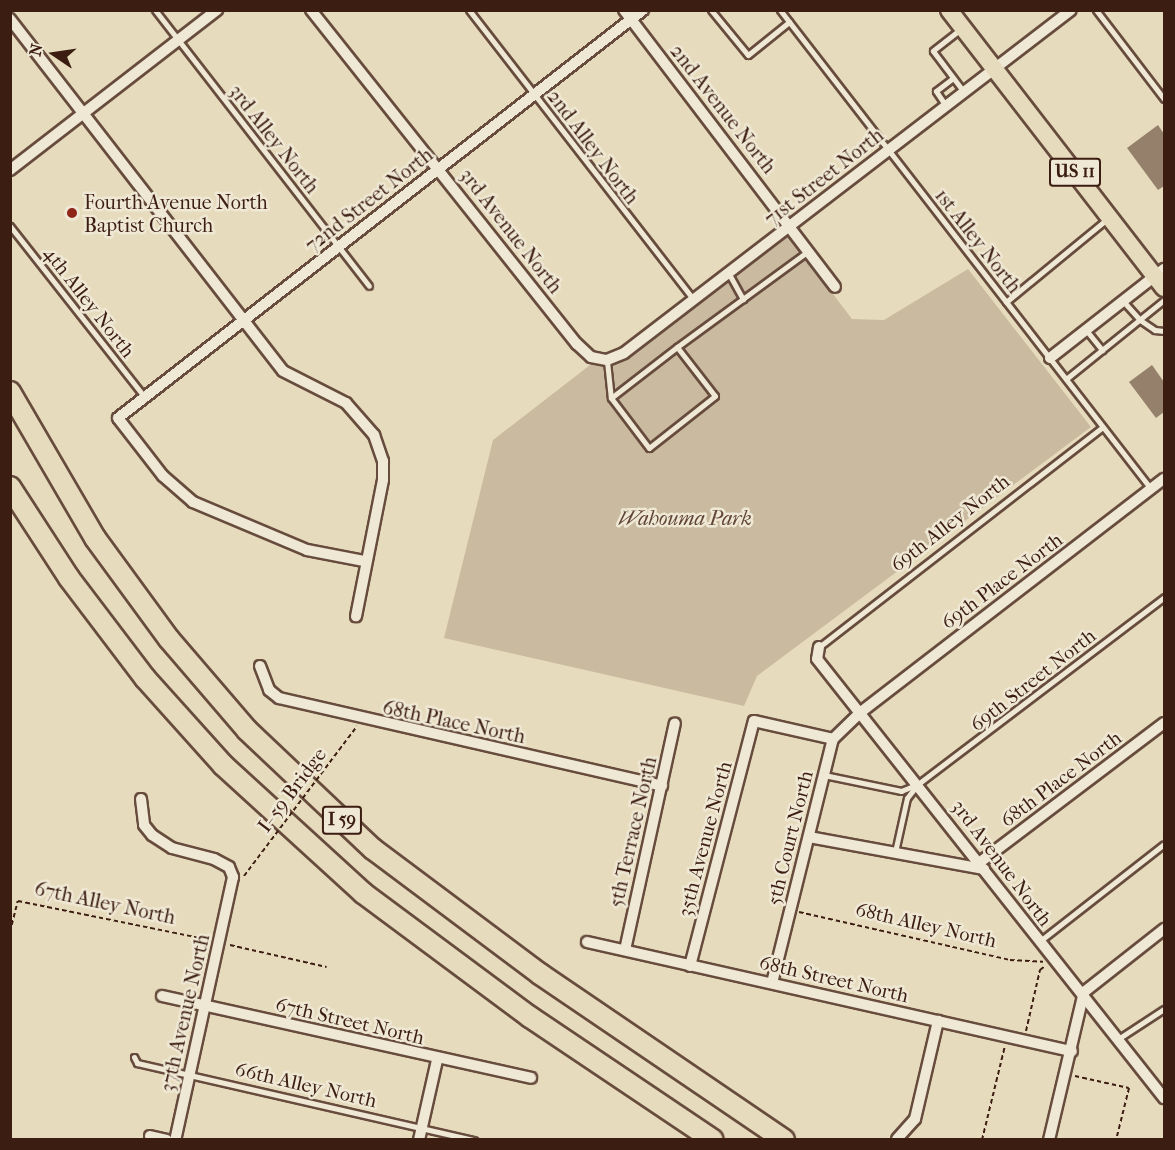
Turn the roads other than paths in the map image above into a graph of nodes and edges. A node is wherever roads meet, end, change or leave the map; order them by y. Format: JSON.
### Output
{"nodes":[{"id":1,"x":155,"y":10,"type":"edge"},
{"id":2,"x":218,"y":10,"type":"edge"},
{"id":3,"x":311,"y":10,"type":"edge"},
{"id":4,"x":469,"y":10,"type":"edge"},
{"id":5,"x":643,"y":10,"type":"edge"},
{"id":6,"x":711,"y":10,"type":"edge"},
{"id":7,"x":780,"y":10,"type":"edge"},
{"id":8,"x":1071,"y":10,"type":"edge"},
{"id":9,"x":1096,"y":10,"type":"edge"},
{"id":10,"x":627,"y":15,"type":"edge"},
{"id":11,"x":957,"y":17,"type":"edge"},
{"id":12,"x":10,"y":19,"type":"edge"},
{"id":13,"x":789,"y":22,"type":"junction"},
{"id":14,"x":179,"y":41,"type":"junction"},
{"id":15,"x":994,"y":69,"type":"junction"},
{"id":16,"x":953,"y":78,"type":"junction"},
{"id":17,"x":964,"y":92,"type":"junction"},
{"id":18,"x":534,"y":94,"type":"junction"},
{"id":19,"x":1164,"y":99,"type":"edge"},
{"id":20,"x":946,"y":106,"type":"junction"},
{"id":21,"x":84,"y":112,"type":"junction"},
{"id":22,"x":888,"y":150,"type":"junction"},
{"id":23,"x":438,"y":169,"type":"junction"},
{"id":24,"x":10,"y":170,"type":"edge"},
{"id":25,"x":1109,"y":217,"type":"junction"},
{"id":26,"x":790,"y":225,"type":"junction"},
{"id":27,"x":10,"y":226,"type":"edge"},
{"id":28,"x":338,"y":246,"type":"junction"},
{"id":29,"x":809,"y":251,"type":"junction"},
{"id":30,"x":729,"y":274,"type":"junction"},
{"id":31,"x":1161,"y":277,"type":"edge"},
{"id":32,"x":369,"y":286,"type":"dead end"},
{"id":33,"x":835,"y":287,"type":"dead end"},
{"id":34,"x":743,"y":299,"type":"junction"},
{"id":35,"x":1164,"y":300,"type":"edge"},
{"id":36,"x":694,"y":301,"type":"junction"},
{"id":37,"x":1123,"y":301,"type":"junction"},
{"id":38,"x":1006,"y":302,"type":"junction"},
{"id":39,"x":1140,"y":320,"type":"junction"},
{"id":40,"x":243,"y":321,"type":"junction"},
{"id":41,"x":1086,"y":330,"type":"junction"},
{"id":42,"x":1164,"y":331,"type":"edge"},
{"id":43,"x":677,"y":347,"type":"junction"},
{"id":44,"x":1102,"y":350,"type":"junction"},
{"id":45,"x":1050,"y":358,"type":"junction"},
{"id":46,"x":607,"y":360,"type":"junction"},
{"id":47,"x":1066,"y":379,"type":"junction"},
{"id":48,"x":10,"y":392,"type":"edge"},
{"id":49,"x":144,"y":396,"type":"junction"},
{"id":50,"x":611,"y":398,"type":"junction"},
{"id":51,"x":1103,"y":427,"type":"junction"},
{"id":52,"x":1164,"y":479,"type":"edge"},
{"id":53,"x":10,"y":486,"type":"edge"},
{"id":54,"x":1151,"y":489,"type":"junction"},
{"id":55,"x":364,"y":561,"type":"junction"},
{"id":56,"x":1164,"y":597,"type":"edge"},
{"id":57,"x":356,"y":615,"type":"dead end"},
{"id":58,"x":819,"y":647,"type":"joint"},
{"id":59,"x":260,"y":666,"type":"dead end"},
{"id":60,"x":861,"y":712,"type":"junction"},
{"id":61,"x":675,"y":723,"type":"dead end"},
{"id":62,"x":1164,"y":723,"type":"edge"},
{"id":63,"x":833,"y":739,"type":"junction"},
{"id":64,"x":824,"y":775,"type":"junction"},
{"id":65,"x":918,"y":784,"type":"junction"},
{"id":66,"x":662,"y":786,"type":"junction"},
{"id":67,"x":141,"y":799,"type":"dead end"},
{"id":68,"x":809,"y":837,"type":"junction"},
{"id":69,"x":1164,"y":844,"type":"edge"},
{"id":70,"x":895,"y":855,"type":"junction"},
{"id":71,"x":982,"y":866,"type":"junction"},
{"id":72,"x":1164,"y":929,"type":"edge"},
{"id":73,"x":587,"y":942,"type":"dead end"},
{"id":74,"x":1039,"y":942,"type":"junction"},
{"id":75,"x":625,"y":950,"type":"junction"},
{"id":76,"x":690,"y":966,"type":"junction"},
{"id":77,"x":772,"y":983,"type":"junction"},
{"id":78,"x":1084,"y":992,"type":"junction"},
{"id":79,"x":162,"y":996,"type":"dead end"},
{"id":80,"x":205,"y":1006,"type":"junction"},
{"id":81,"x":1164,"y":1009,"type":"edge"},
{"id":82,"x":938,"y":1021,"type":"junction"},
{"id":83,"x":1118,"y":1040,"type":"junction"},
{"id":84,"x":1072,"y":1051,"type":"junction"},
{"id":85,"x":134,"y":1057,"type":"dead end"},
{"id":86,"x":437,"y":1059,"type":"junction"},
{"id":87,"x":190,"y":1074,"type":"junction"},
{"id":88,"x":531,"y":1078,"type":"dead end"},
{"id":89,"x":1164,"y":1098,"type":"edge"},
{"id":90,"x":422,"y":1127,"type":"junction"},
{"id":91,"x":150,"y":1136,"type":"dead end"},
{"id":92,"x":897,"y":1139,"type":"edge"},
{"id":93,"x":167,"y":1140,"type":"edge"},
{"id":94,"x":176,"y":1140,"type":"edge"},
{"id":95,"x":419,"y":1140,"type":"edge"},
{"id":96,"x":474,"y":1140,"type":"edge"},
{"id":97,"x":713,"y":1140,"type":"edge"},
{"id":98,"x":784,"y":1140,"type":"edge"},
{"id":99,"x":1049,"y":1140,"type":"edge"}],
"edges":[{"from":1,"to":14,"type":"lane","name":"3rd Alley North"},
{"from":2,"to":14,"type":"street"},
{"from":3,"to":23,"type":"street","name":"3rd Avenue North"},
{"from":4,"to":18,"type":"lane","name":"2nd Alley North"},
{"from":5,"to":10,"type":"street","name":"72nd Street North"},
{"from":6,"to":13,"type":"lane"},
{"from":7,"to":13,"type":"lane","name":"1st Alley North"},
{"from":8,"to":15,"type":"street","name":"71st Street North"},
{"from":9,"to":19,"type":"lane"},
{"from":10,"to":18,"type":"street","name":"72nd Street North"},
{"from":10,"to":26,"type":"street","name":"2nd Avenue North"},
{"from":11,"to":15,"type":"main road","number":"US 11"},
{"from":11,"to":16,"type":"lane"},
{"from":12,"to":21,"type":"street"},
{"from":13,"to":22,"type":"lane","name":"1st Alley North"},
{"from":14,"to":21,"type":"street"},
{"from":14,"to":28,"type":"lane","name":"3rd Alley North"},
{"from":15,"to":17,"type":"street","name":"71st Street North"},
{"from":15,"to":25,"type":"main road","number":"US 11"},
{"from":16,"to":17,"type":"lane"},
{"from":16,"to":20,"type":"lane"},
{"from":17,"to":20,"type":"street","name":"71st Street North"},
{"from":18,"to":23,"type":"street","name":"72nd Street North"},
{"from":18,"to":36,"type":"lane","name":"2nd Alley North"},
{"from":20,"to":22,"type":"street","name":"71st Street North"},
{"from":21,"to":24,"type":"street"},
{"from":21,"to":40,"type":"street"},
{"from":22,"to":26,"type":"street","name":"71st Street North"},
{"from":22,"to":38,"type":"lane","name":"1st Alley North"},
{"from":23,"to":28,"type":"street","name":"72nd Street North"},
{"from":23,"to":46,"type":"street","name":"3rd Avenue North"},
{"from":25,"to":31,"type":"main road","number":"US 11"},
{"from":25,"to":38,"type":"lane"},
{"from":26,"to":29,"type":"street","name":"2nd Avenue North"},
{"from":26,"to":30,"type":"street","name":"71st Street North"},
{"from":27,"to":49,"type":"lane","name":"4th Alley North"},
{"from":28,"to":32,"type":"lane","name":"3rd Alley North"},
{"from":28,"to":40,"type":"street","name":"72nd Street North"},
{"from":29,"to":33,"type":"street","name":"2nd Avenue North"},
{"from":29,"to":34,"type":"lane"},
{"from":30,"to":34,"type":"lane"},
{"from":30,"to":36,"type":"street","name":"71st Street North"},
{"from":31,"to":37,"type":"street"},
{"from":34,"to":43,"type":"lane"},
{"from":35,"to":39,"type":"lane"},
{"from":36,"to":46,"type":"street","name":"71st Street North"},
{"from":37,"to":39,"type":"lane"},
{"from":37,"to":41,"type":"street"},
{"from":38,"to":45,"type":"lane","name":"1st Alley North"},
{"from":39,"to":42,"type":"lane"},
{"from":39,"to":44,"type":"lane"},
{"from":40,"to":49,"type":"street","name":"72nd Street North"},
{"from":40,"to":55,"type":"street"},
{"from":41,"to":44,"type":"lane"},
{"from":41,"to":45,"type":"street"},
{"from":43,"to":50,"type":"lane"},
{"from":43,"to":50,"type":"lane"},
{"from":44,"to":47,"type":"lane"},
{"from":45,"to":47,"type":"lane","name":"1st Alley North"},
{"from":46,"to":50,"type":"lane"},
{"from":47,"to":51,"type":"lane","name":"1st Alley North"},
{"from":48,"to":98,"type":"highway","number":"I 59"},
{"from":49,"to":55,"type":"street","name":"72nd Street North"},
{"from":51,"to":54,"type":"lane","name":"1st Alley North"},
{"from":51,"to":58,"type":"lane","name":"69th Alley North"},
{"from":52,"to":54,"type":"street","name":"69th Place North"},
{"from":53,"to":97,"type":"highway","number":"I 59"},
{"from":54,"to":60,"type":"street","name":"69th Place North"},
{"from":55,"to":57,"type":"street"},
{"from":56,"to":65,"type":"lane","name":"69th Street North"},
{"from":58,"to":60,"type":"street","name":"3rd Avenue North"},
{"from":59,"to":66,"type":"street","name":"68th Place North"},
{"from":60,"to":63,"type":"street"},
{"from":60,"to":65,"type":"street","name":"3rd Avenue North"},
{"from":61,"to":66,"type":"street","name":"5th Terrace North"},
{"from":62,"to":71,"type":"street","name":"68th Place North"},
{"from":63,"to":64,"type":"street","name":"5th Court North"},
{"from":63,"to":76,"type":"street","name":"35th Avenue North"},
{"from":64,"to":65,"type":"lane"},
{"from":64,"to":68,"type":"street","name":"5th Court North"},
{"from":65,"to":70,"type":"lane"},
{"from":65,"to":71,"type":"street","name":"3rd Avenue North"},
{"from":66,"to":75,"type":"street","name":"5th Terrace North"},
{"from":67,"to":80,"type":"street","name":"37th Avenue North"},
{"from":68,"to":70,"type":"street"},
{"from":68,"to":77,"type":"street","name":"5th Court North"},
{"from":69,"to":74,"type":"lane"},
{"from":70,"to":71,"type":"street"},
{"from":71,"to":74,"type":"street","name":"3rd Avenue North"},
{"from":72,"to":78,"type":"street"},
{"from":73,"to":75,"type":"street","name":"68th Street North"},
{"from":74,"to":78,"type":"street","name":"3rd Avenue North"},
{"from":75,"to":76,"type":"street","name":"68th Street North"},
{"from":76,"to":77,"type":"street","name":"68th Street North"},
{"from":77,"to":82,"type":"street","name":"68th Street North"},
{"from":78,"to":83,"type":"street","name":"3rd Avenue North"},
{"from":78,"to":84,"type":"street"},
{"from":79,"to":80,"type":"street","name":"67th Street North"},
{"from":80,"to":86,"type":"street","name":"67th Street North"},
{"from":80,"to":87,"type":"street","name":"37th Avenue North"},
{"from":81,"to":83,"type":"lane"},
{"from":82,"to":84,"type":"street","name":"68th Street North"},
{"from":82,"to":92,"type":"street"},
{"from":83,"to":89,"type":"street","name":"3rd Avenue North"},
{"from":84,"to":99,"type":"street"},
{"from":85,"to":87,"type":"lane","name":"66th Alley North"},
{"from":86,"to":88,"type":"street","name":"67th Street North"},
{"from":86,"to":90,"type":"street"},
{"from":87,"to":90,"type":"lane","name":"66th Alley North"},
{"from":87,"to":94,"type":"street","name":"37th Avenue North"},
{"from":90,"to":95,"type":"street"},
{"from":90,"to":96,"type":"lane","name":"66th Alley North"},
{"from":91,"to":93,"type":"street"}]}
